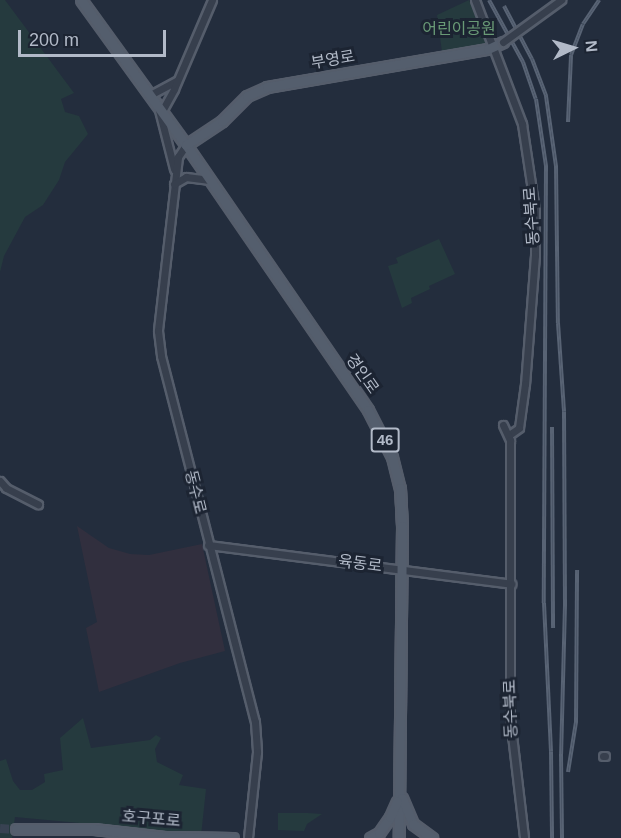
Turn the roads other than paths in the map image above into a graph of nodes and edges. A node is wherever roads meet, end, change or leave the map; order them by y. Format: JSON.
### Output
{"nodes":[{"id":1,"x":81,"y":0,"type":"edge"},
{"id":2,"x":212,"y":0,"type":"edge"},
{"id":3,"x":475,"y":0,"type":"edge"},
{"id":4,"x":561,"y":0,"type":"edge"},
{"id":5,"x":503,"y":42,"type":"joint"},
{"id":6,"x":493,"y":47,"type":"junction"},
{"id":7,"x":176,"y":81,"type":"junction"},
{"id":8,"x":150,"y":95,"type":"junction"},
{"id":9,"x":159,"y":108,"type":"junction"},
{"id":10,"x":186,"y":145,"type":"junction"},
{"id":11,"x":210,"y":180,"type":"junction"},
{"id":12,"x":175,"y":181,"type":"junction"},
{"id":13,"x":503,"y":425,"type":"dead end"},
{"id":14,"x":509,"y":435,"type":"junction"},
{"id":15,"x":0,"y":481,"type":"edge"},
{"id":16,"x":38,"y":504,"type":"dead end"},
{"id":17,"x":208,"y":545,"type":"junction"},
{"id":18,"x":401,"y":570,"type":"junction"},
{"id":19,"x":512,"y":584,"type":"junction"},
{"id":20,"x":399,"y":793,"type":"junction"},
{"id":21,"x":16,"y":829,"type":"tunnel mouth"},
{"id":22,"x":67,"y":829,"type":"junction"},
{"id":23,"x":127,"y":838,"type":"edge"},
{"id":24,"x":233,"y":838,"type":"edge"},
{"id":25,"x":248,"y":838,"type":"edge"},
{"id":26,"x":370,"y":838,"type":"edge"},
{"id":27,"x":399,"y":838,"type":"edge"},
{"id":28,"x":432,"y":838,"type":"edge"},
{"id":29,"x":524,"y":838,"type":"edge"}],
"edges":[{"from":1,"to":8,"type":"main road","name":"경인로","number":"46"},
{"from":2,"to":7,"type":"street"},
{"from":3,"to":6,"type":"street","name":"동수북로"},
{"from":4,"to":5,"type":"street","bridge":true},
{"from":5,"to":6,"type":"main road","name":"부영로"},
{"from":6,"to":10,"type":"main road","name":"부영로"},
{"from":6,"to":14,"type":"street","name":"동수북로"},
{"from":7,"to":8,"type":"street"},
{"from":7,"to":9,"type":"street"},
{"from":8,"to":9,"type":"main road","name":"경인로","number":"46"},
{"from":9,"to":10,"type":"main road","name":"경인로","number":"46"},
{"from":9,"to":12,"type":"street"},
{"from":10,"to":11,"type":"main road","name":"경인로","number":"46"},
{"from":10,"to":12,"type":"street","name":"동수로"},
{"from":11,"to":12,"type":"street"},
{"from":11,"to":18,"type":"main road","name":"경인로","number":"46"},
{"from":12,"to":17,"type":"street","name":"동수로"},
{"from":13,"to":14,"type":"street","name":"동수북로"},
{"from":14,"to":19,"type":"street","name":"동수북로"},
{"from":15,"to":16,"type":"street"},
{"from":17,"to":18,"type":"street","name":"육동로"},
{"from":17,"to":25,"type":"street","name":"동수로"},
{"from":18,"to":19,"type":"street","name":"육동로"},
{"from":18,"to":20,"type":"main road","name":"경인로","number":"46"},
{"from":19,"to":29,"type":"street","name":"동수북로"},
{"from":20,"to":26,"type":"main road"},
{"from":20,"to":27,"type":"main road","name":"경인로","number":"46"},
{"from":20,"to":28,"type":"main road"},
{"from":21,"to":22,"type":"main road","name":"호구포로"},
{"from":22,"to":23,"type":"main road","name":"호구포로"},
{"from":22,"to":24,"type":"main road","name":"호구포로"}]}
